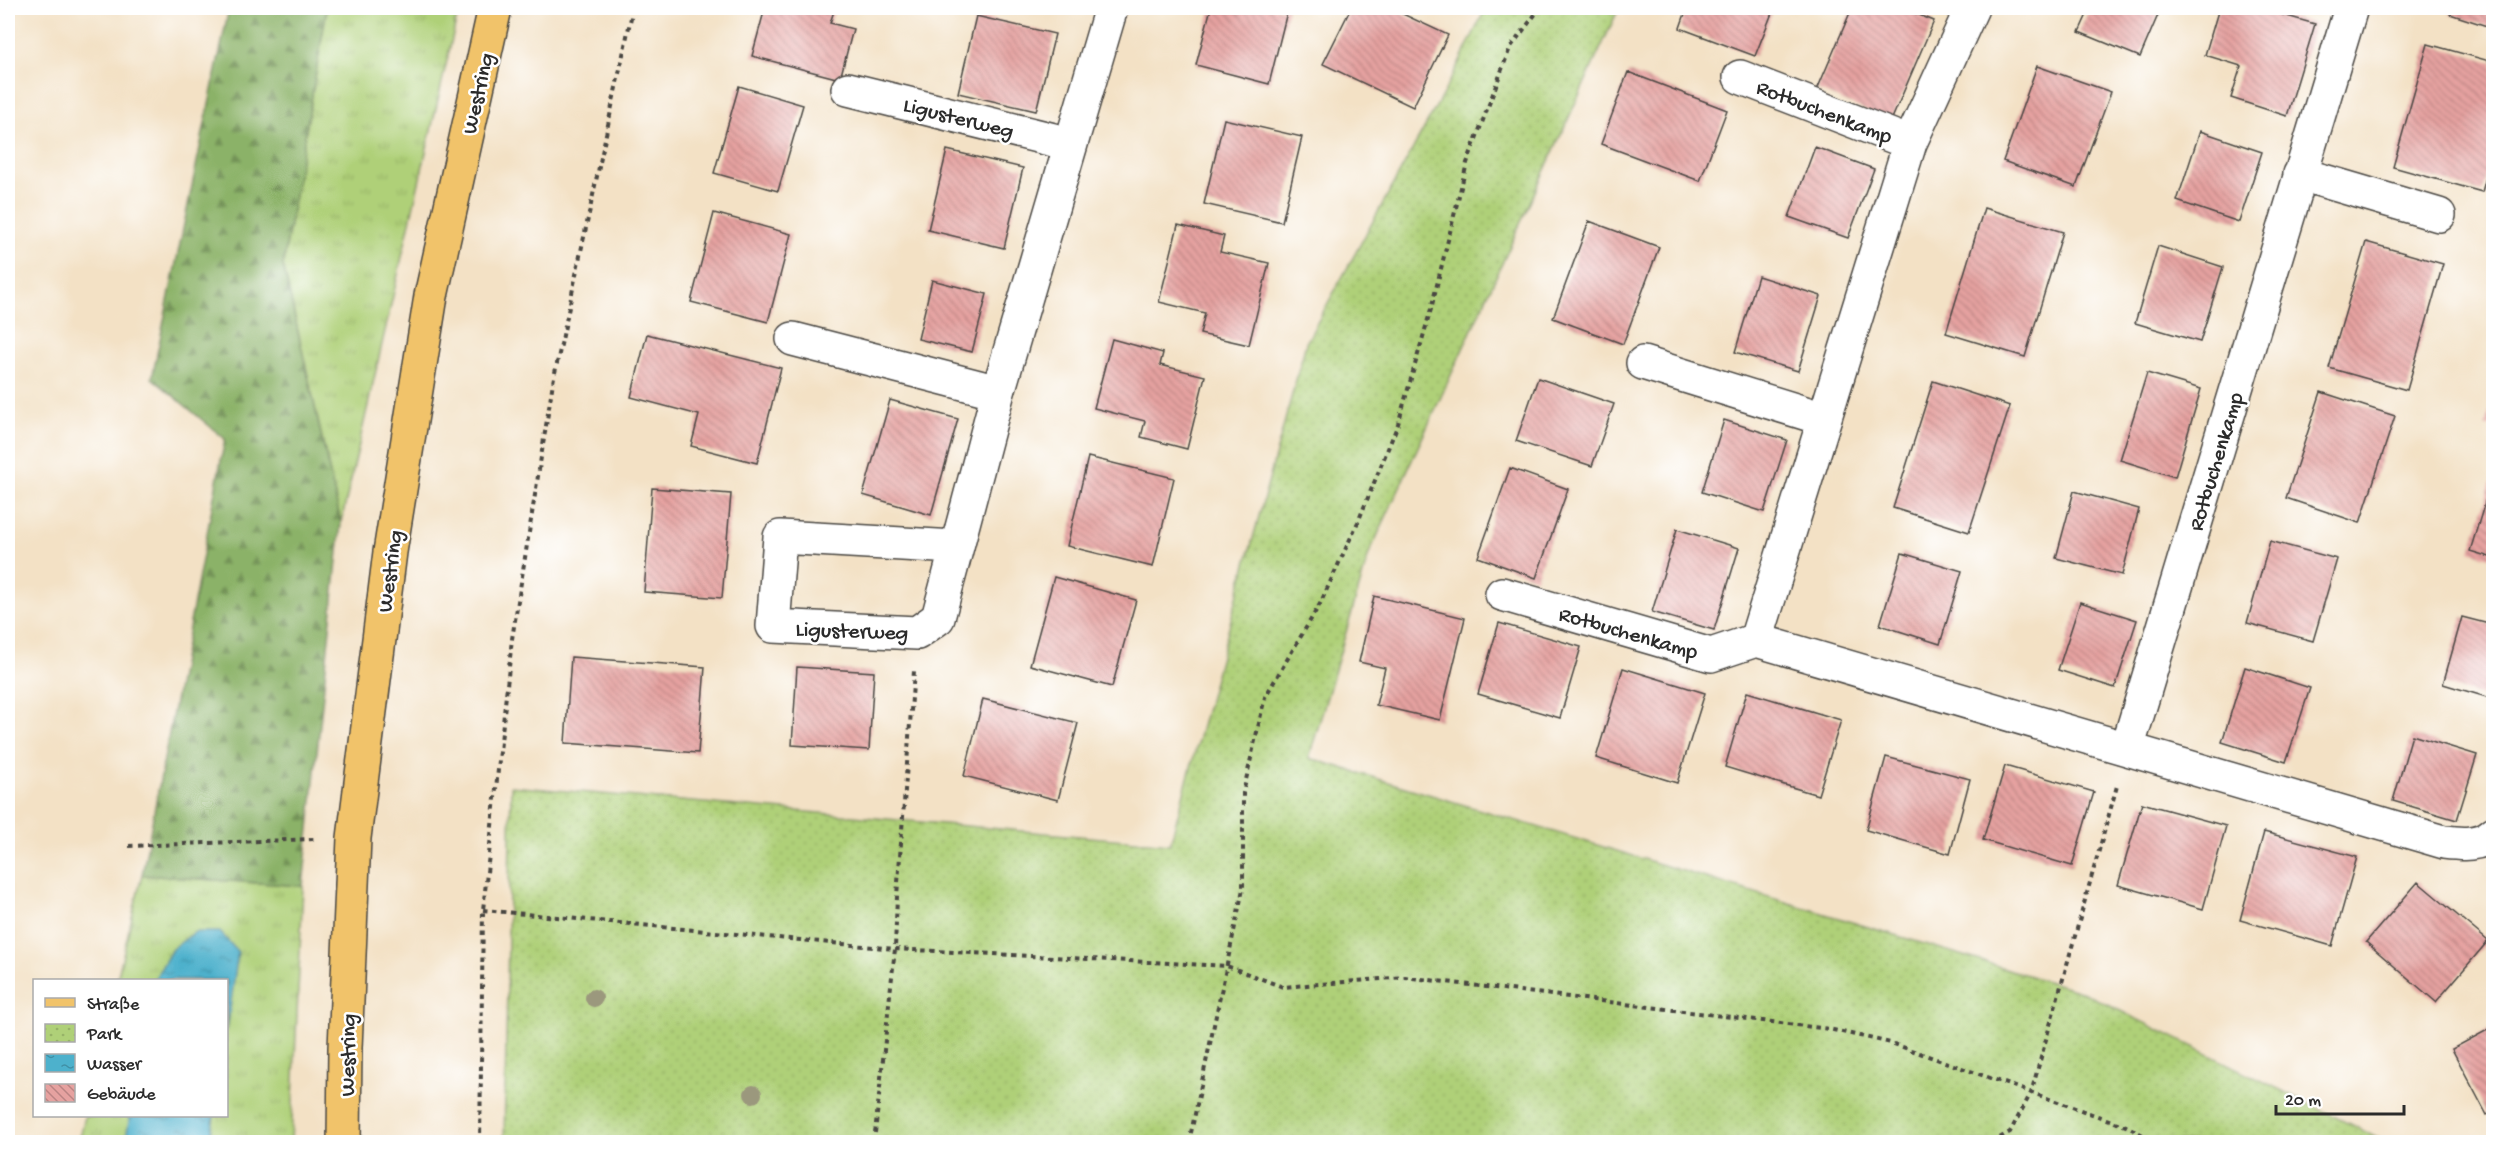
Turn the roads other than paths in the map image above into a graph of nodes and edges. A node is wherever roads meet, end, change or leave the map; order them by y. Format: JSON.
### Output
{"nodes":[{"id":1,"x":495,"y":8,"type":"edge"},
{"id":2,"x":1111,"y":8,"type":"edge"},
{"id":3,"x":1972,"y":8,"type":"edge"},
{"id":4,"x":2351,"y":8,"type":"edge"},
{"id":5,"x":1740,"y":77,"type":"dead end"},
{"id":6,"x":848,"y":89,"type":"dead end"},
{"id":7,"x":1070,"y":144,"type":"junction"},
{"id":8,"x":1910,"y":144,"type":"junction"},
{"id":9,"x":2300,"y":174,"type":"junction"},
{"id":10,"x":2439,"y":215,"type":"dead end"},
{"id":11,"x":793,"y":339,"type":"dead end"},
{"id":12,"x":1643,"y":363,"type":"dead end"},
{"id":13,"x":998,"y":392,"type":"junction"},
{"id":14,"x":1824,"y":419,"type":"junction"},
{"id":15,"x":955,"y":547,"type":"junction"},
{"id":16,"x":1502,"y":594,"type":"dead end"},
{"id":17,"x":1756,"y":640,"type":"junction"},
{"id":18,"x":2127,"y":749,"type":"junction"},
{"id":19,"x":2491,"y":842,"type":"edge"},
{"id":20,"x":344,"y":1143,"type":"edge"}],
"edges":[{"from":1,"to":20,"type":"main road","name":"Westring"},
{"from":2,"to":7,"type":"street","name":"Ligusterweg"},
{"from":3,"to":8,"type":"street","name":"Rotbuchenkamp"},
{"from":4,"to":9,"type":"street","name":"Rotbuchenkamp"},
{"from":5,"to":8,"type":"street","name":"Rotbuchenkamp"},
{"from":6,"to":7,"type":"street","name":"Ligusterweg"},
{"from":7,"to":13,"type":"street","name":"Ligusterweg"},
{"from":8,"to":14,"type":"street","name":"Rotbuchenkamp"},
{"from":9,"to":10,"type":"street"},
{"from":9,"to":18,"type":"street","name":"Rotbuchenkamp"},
{"from":11,"to":13,"type":"street"},
{"from":12,"to":14,"type":"street"},
{"from":13,"to":15,"type":"street","name":"Ligusterweg"},
{"from":14,"to":17,"type":"street","name":"Rotbuchenkamp"},
{"from":15,"to":15,"type":"street","name":"Ligusterweg"},
{"from":16,"to":17,"type":"street","name":"Rotbuchenkamp"},
{"from":17,"to":18,"type":"street"},
{"from":18,"to":19,"type":"street"}]}
